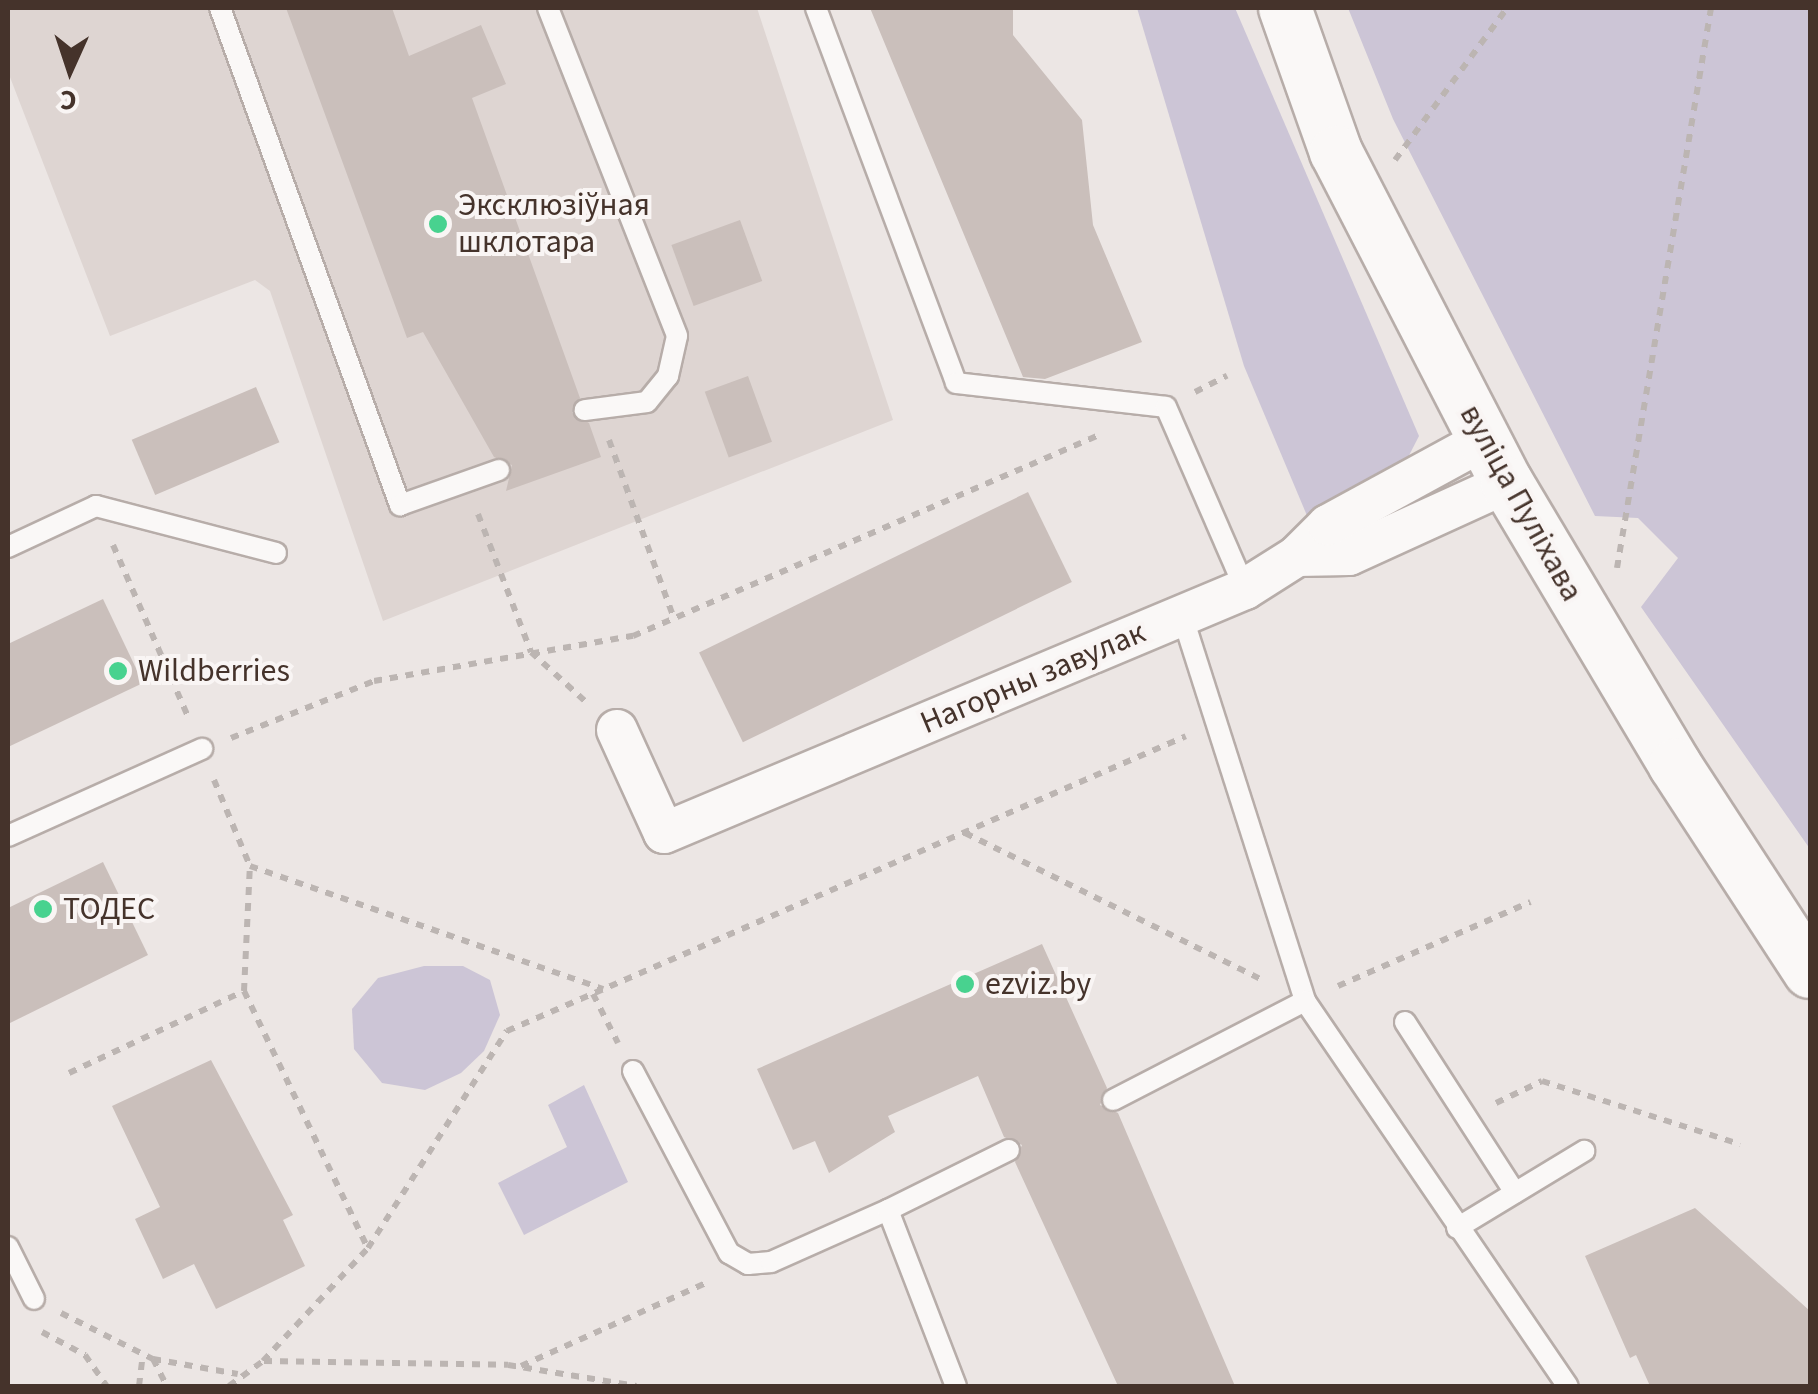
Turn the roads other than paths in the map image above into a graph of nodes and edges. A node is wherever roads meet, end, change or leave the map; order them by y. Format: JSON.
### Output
{"nodes":[{"id":1,"x":220,"y":8,"type":"edge"},
{"id":2,"x":548,"y":8,"type":"edge"},
{"id":3,"x":816,"y":8,"type":"edge"},
{"id":4,"x":1285,"y":8,"type":"edge"},
{"id":5,"x":591,"y":408,"type":"road end"},
{"id":6,"x":1496,"y":461,"type":"junction"},
{"id":7,"x":498,"y":470,"type":"dead end"},
{"id":8,"x":8,"y":546,"type":"edge"},
{"id":9,"x":276,"y":553,"type":"dead end"},
{"id":10,"x":1245,"y":589,"type":"junction"},
{"id":11,"x":1182,"y":616,"type":"junction"},
{"id":12,"x":617,"y":730,"type":"road end"},
{"id":13,"x":202,"y":750,"type":"road end"},
{"id":14,"x":8,"y":836,"type":"edge"},
{"id":15,"x":1810,"y":972,"type":"edge"},
{"id":16,"x":1305,"y":1001,"type":"junction"},
{"id":17,"x":1405,"y":1022,"type":"dead end"},
{"id":18,"x":633,"y":1071,"type":"road end"},
{"id":19,"x":1113,"y":1100,"type":"dead end"},
{"id":20,"x":1009,"y":1150,"type":"dead end"},
{"id":21,"x":1584,"y":1151,"type":"dead end"},
{"id":22,"x":1515,"y":1193,"type":"junction"},
{"id":23,"x":888,"y":1210,"type":"junction"},
{"id":24,"x":1457,"y":1228,"type":"junction"},
{"id":25,"x":8,"y":1248,"type":"edge"},
{"id":26,"x":34,"y":1300,"type":"road end"},
{"id":27,"x":956,"y":1386,"type":"edge"},
{"id":28,"x":1568,"y":1386,"type":"edge"}],
"edges":[{"from":1,"to":7,"type":"lane"},
{"from":2,"to":5,"type":"lane"},
{"from":3,"to":10,"type":"lane"},
{"from":4,"to":6,"type":"street","name":"вуліца Пуліхава"},
{"from":6,"to":10,"type":"street","name":"Нагорны завулак"},
{"from":6,"to":15,"type":"street","name":"вуліца Пуліхава"},
{"from":8,"to":9,"type":"lane"},
{"from":10,"to":11,"type":"street","name":"Нагорны завулак"},
{"from":11,"to":12,"type":"street","name":"Нагорны завулак"},
{"from":11,"to":16,"type":"lane"},
{"from":13,"to":14,"type":"lane"},
{"from":16,"to":19,"type":"lane"},
{"from":16,"to":24,"type":"lane"},
{"from":17,"to":22,"type":"lane"},
{"from":18,"to":23,"type":"lane"},
{"from":20,"to":23,"type":"lane"},
{"from":21,"to":22,"type":"lane"},
{"from":22,"to":24,"type":"lane"},
{"from":23,"to":27,"type":"lane"},
{"from":24,"to":28,"type":"lane"},
{"from":25,"to":26,"type":"lane"}]}
